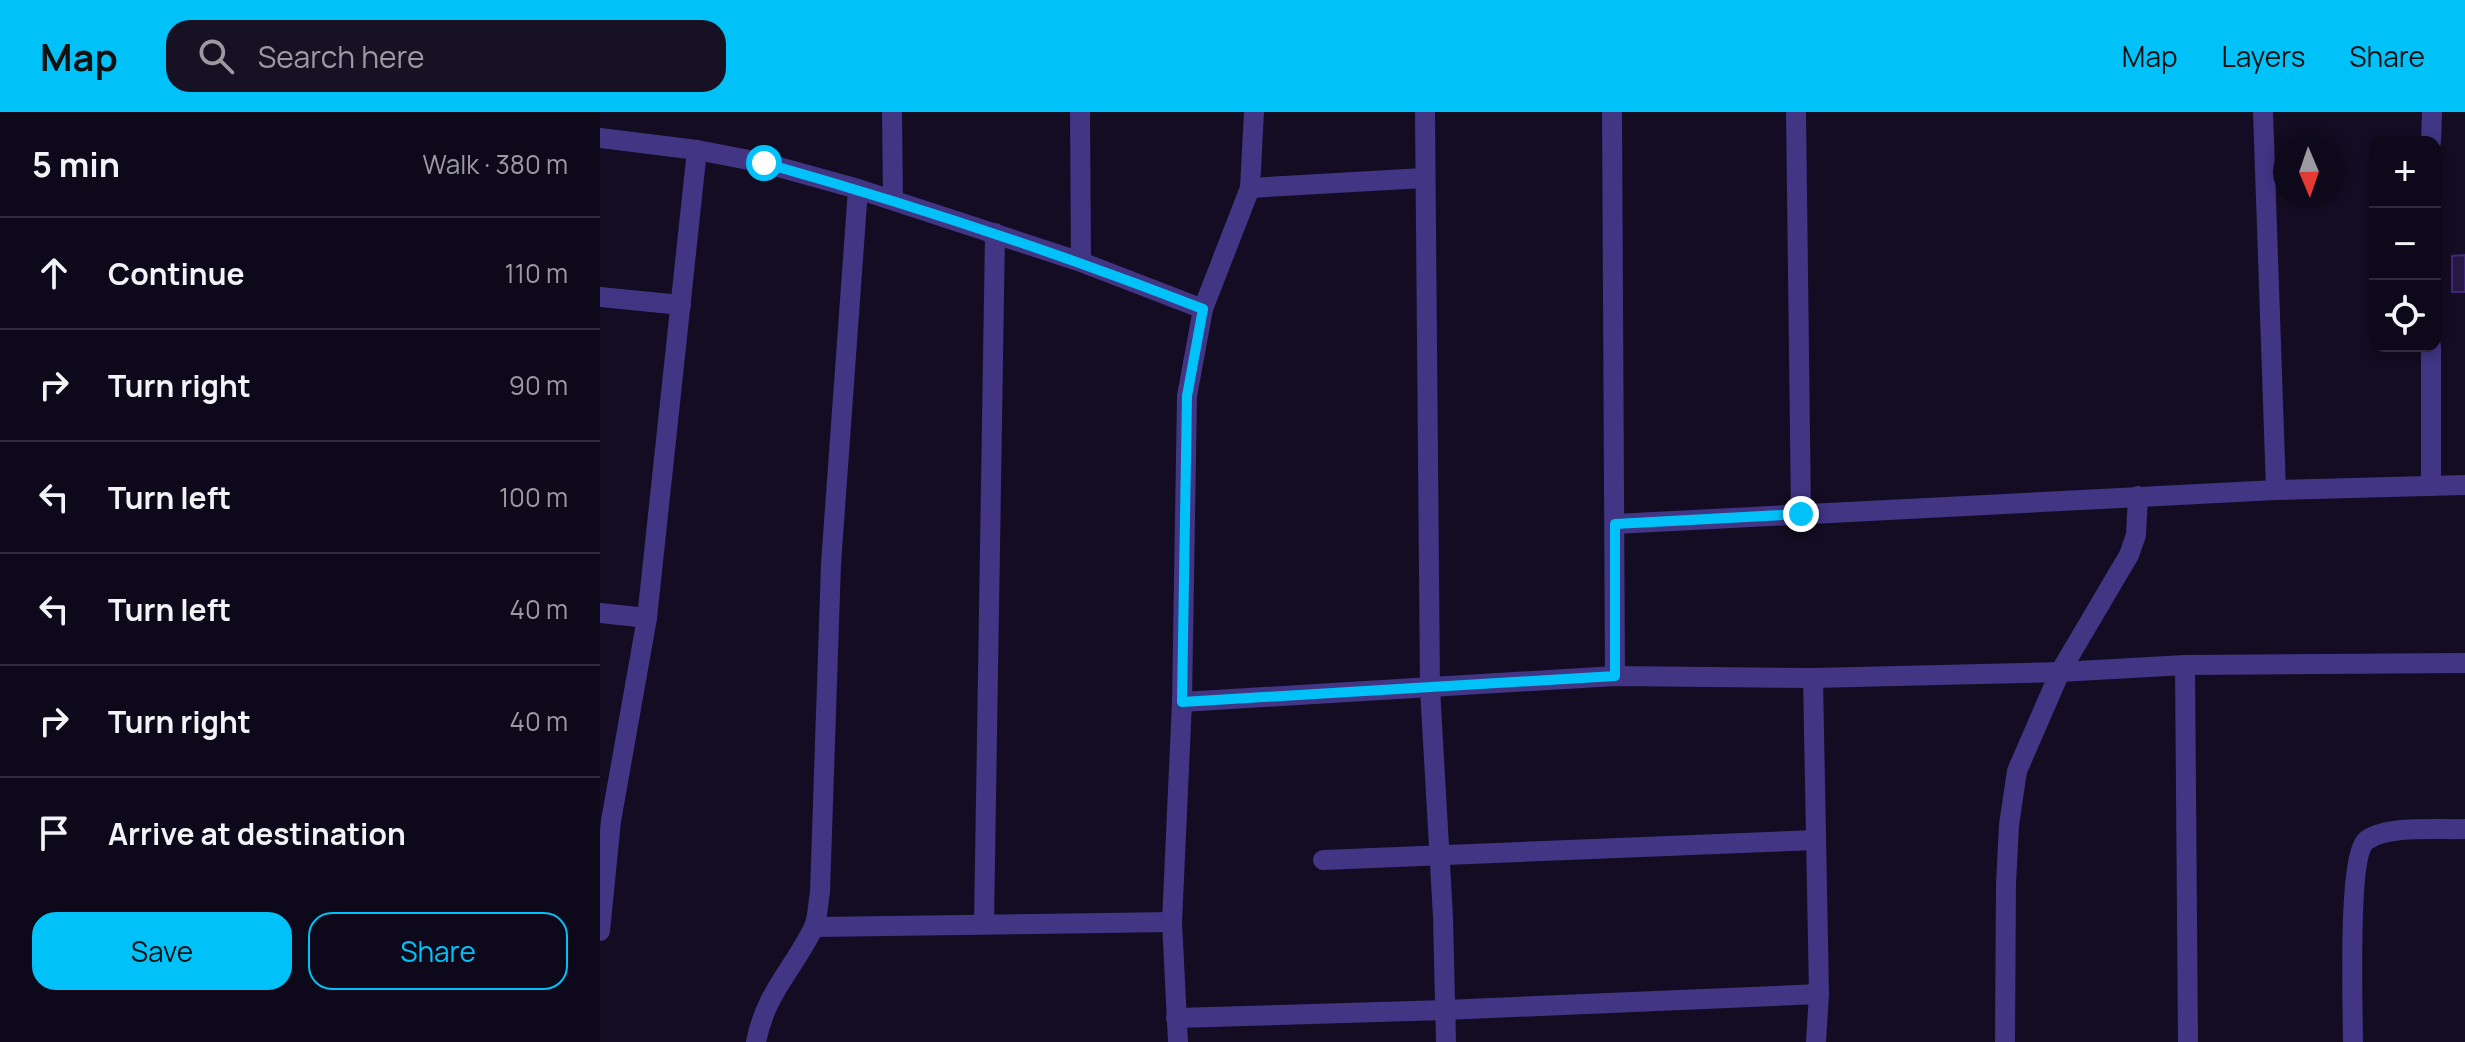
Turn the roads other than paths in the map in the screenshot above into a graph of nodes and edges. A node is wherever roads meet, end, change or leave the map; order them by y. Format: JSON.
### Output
{"nodes":[{"id":1,"x":892,"y":112,"type":"edge"},
{"id":2,"x":1080,"y":112,"type":"edge"},
{"id":3,"x":1254,"y":112,"type":"edge"},
{"id":4,"x":1425,"y":112,"type":"edge"},
{"id":5,"x":1612,"y":112,"type":"edge"},
{"id":6,"x":1796,"y":112,"type":"edge"},
{"id":7,"x":2263,"y":112,"type":"edge"},
{"id":8,"x":2432,"y":112,"type":"edge"},
{"id":9,"x":2431,"y":136,"type":"edge"},
{"id":10,"x":600,"y":138,"type":"edge"},
{"id":11,"x":697,"y":150,"type":"junction"},
{"id":12,"x":1424,"y":178,"type":"junction"},
{"id":13,"x":1250,"y":188,"type":"junction"},
{"id":14,"x":858,"y":189,"type":"junction"},
{"id":15,"x":893,"y":200,"type":"junction"},
{"id":16,"x":995,"y":233,"type":"junction"},
{"id":17,"x":1081,"y":262,"type":"junction"},
{"id":18,"x":600,"y":297,"type":"edge"},
{"id":19,"x":681,"y":305,"type":"junction"},
{"id":20,"x":1203,"y":309,"type":"junction"},
{"id":21,"x":2431,"y":352,"type":"edge"},
{"id":22,"x":2465,"y":485,"type":"edge"},
{"id":23,"x":2431,"y":486,"type":"junction"},
{"id":24,"x":2276,"y":490,"type":"junction"},
{"id":25,"x":2138,"y":496,"type":"junction"},
{"id":26,"x":1801,"y":514,"type":"junction"},
{"id":27,"x":1615,"y":524,"type":"junction"},
{"id":28,"x":600,"y":613,"type":"edge"},
{"id":29,"x":647,"y":618,"type":"junction"},
{"id":30,"x":2465,"y":663,"type":"edge"},
{"id":31,"x":2185,"y":665,"type":"junction"},
{"id":32,"x":2060,"y":672,"type":"junction"},
{"id":33,"x":1615,"y":676,"type":"junction"},
{"id":34,"x":1813,"y":678,"type":"junction"},
{"id":35,"x":1430,"y":688,"type":"junction"},
{"id":36,"x":1182,"y":702,"type":"junction"},
{"id":37,"x":605,"y":821,"type":"edge"},
{"id":38,"x":2465,"y":829,"type":"edge"},
{"id":39,"x":1816,"y":840,"type":"junction"},
{"id":40,"x":1439,"y":855,"type":"junction"},
{"id":41,"x":1323,"y":860,"type":"dead end"},
{"id":42,"x":1172,"y":922,"type":"junction"},
{"id":43,"x":984,"y":924,"type":"junction"},
{"id":44,"x":814,"y":927,"type":"junction"},
{"id":45,"x":600,"y":931,"type":"edge"},
{"id":46,"x":1819,"y":994,"type":"junction"},
{"id":47,"x":1445,"y":1010,"type":"junction"},
{"id":48,"x":1176,"y":1018,"type":"junction"},
{"id":49,"x":756,"y":1042,"type":"edge"},
{"id":50,"x":1178,"y":1042,"type":"edge"},
{"id":51,"x":1446,"y":1042,"type":"edge"},
{"id":52,"x":1816,"y":1042,"type":"edge"},
{"id":53,"x":2005,"y":1042,"type":"edge"},
{"id":54,"x":2188,"y":1042,"type":"edge"},
{"id":55,"x":2353,"y":1042,"type":"edge"}],
"edges":[{"from":1,"to":15,"type":"street"},
{"from":2,"to":17,"type":"street"},
{"from":3,"to":13,"type":"street"},
{"from":4,"to":12,"type":"street"},
{"from":5,"to":27,"type":"street"},
{"from":6,"to":26,"type":"street"},
{"from":7,"to":24,"type":"street"},
{"from":8,"to":9,"type":"street"},
{"from":10,"to":11,"type":"street"},
{"from":11,"to":14,"type":"street"},
{"from":11,"to":19,"type":"street"},
{"from":12,"to":13,"type":"street"},
{"from":12,"to":35,"type":"street"},
{"from":13,"to":20,"type":"street"},
{"from":14,"to":15,"type":"street"},
{"from":14,"to":44,"type":"street"},
{"from":15,"to":16,"type":"street"},
{"from":16,"to":17,"type":"street"},
{"from":16,"to":43,"type":"street"},
{"from":17,"to":20,"type":"street"},
{"from":18,"to":19,"type":"street"},
{"from":19,"to":29,"type":"street"},
{"from":20,"to":36,"type":"street"},
{"from":21,"to":23,"type":"street"},
{"from":22,"to":23,"type":"street"},
{"from":23,"to":24,"type":"street"},
{"from":24,"to":25,"type":"street"},
{"from":25,"to":26,"type":"street"},
{"from":25,"to":32,"type":"street"},
{"from":26,"to":27,"type":"street"},
{"from":27,"to":33,"type":"street"},
{"from":28,"to":29,"type":"street"},
{"from":29,"to":37,"type":"street"},
{"from":30,"to":31,"type":"street"},
{"from":31,"to":32,"type":"street"},
{"from":31,"to":54,"type":"street"},
{"from":32,"to":34,"type":"street"},
{"from":32,"to":53,"type":"street"},
{"from":33,"to":34,"type":"street"},
{"from":33,"to":35,"type":"street"},
{"from":34,"to":39,"type":"street"},
{"from":35,"to":36,"type":"street"},
{"from":35,"to":40,"type":"street"},
{"from":36,"to":42,"type":"street"},
{"from":37,"to":45,"type":"street"},
{"from":38,"to":55,"type":"street"},
{"from":39,"to":40,"type":"street"},
{"from":39,"to":46,"type":"street"},
{"from":40,"to":41,"type":"street"},
{"from":40,"to":47,"type":"street"},
{"from":42,"to":43,"type":"street"},
{"from":42,"to":48,"type":"street"},
{"from":43,"to":44,"type":"street"},
{"from":44,"to":49,"type":"street"},
{"from":46,"to":47,"type":"street"},
{"from":46,"to":52,"type":"street"},
{"from":47,"to":48,"type":"street"},
{"from":47,"to":51,"type":"street"},
{"from":48,"to":50,"type":"street"}]}
